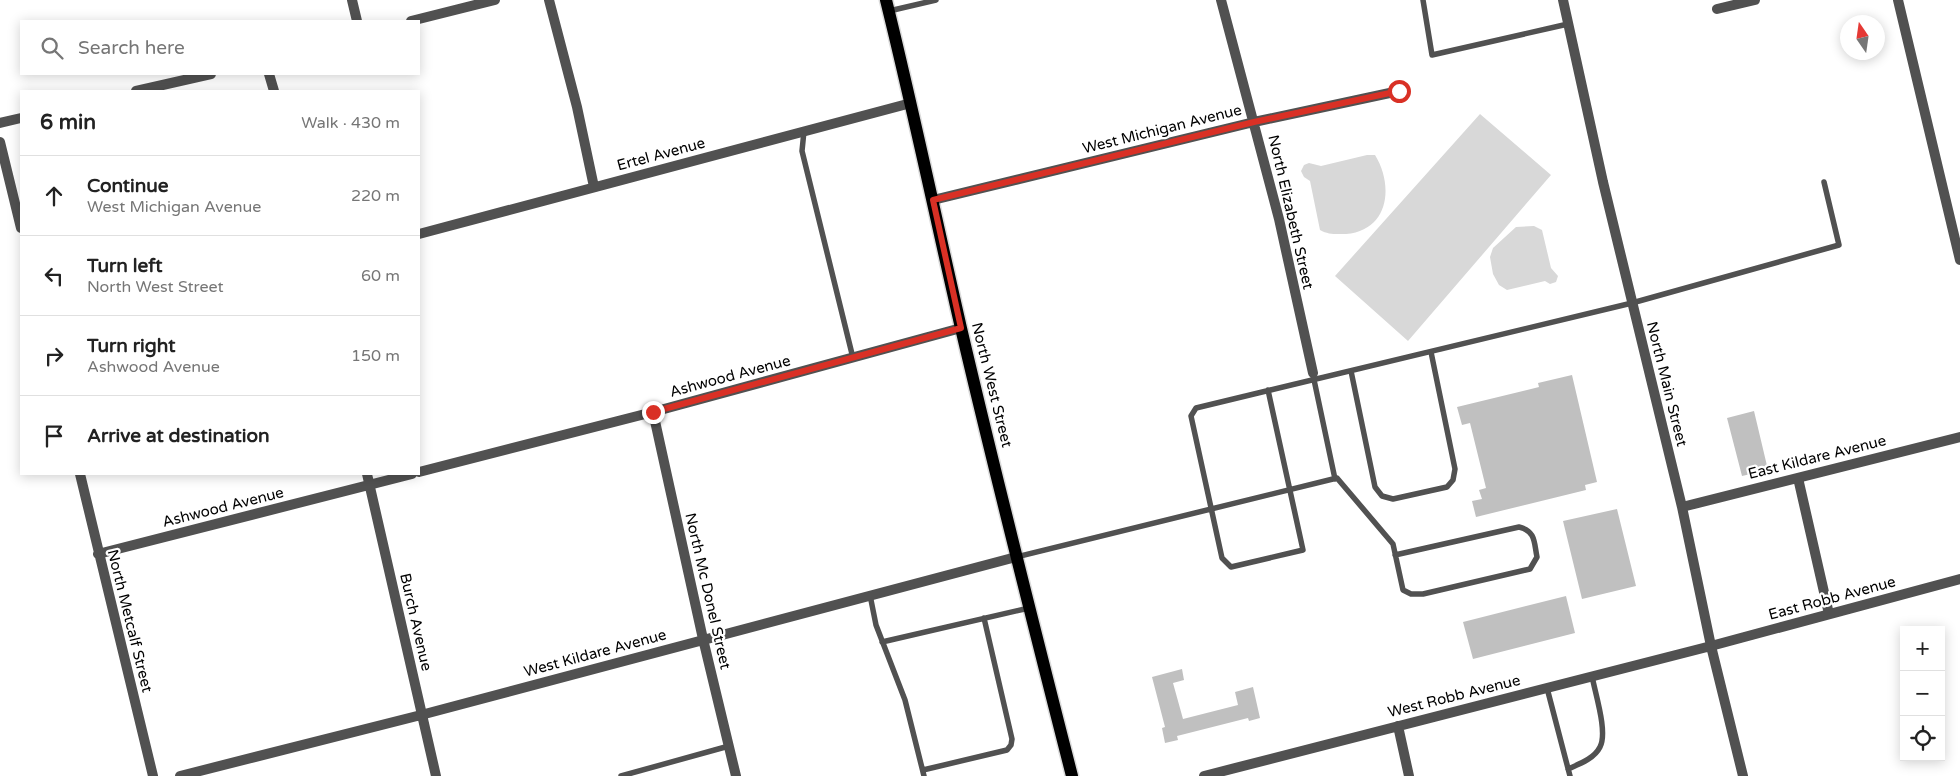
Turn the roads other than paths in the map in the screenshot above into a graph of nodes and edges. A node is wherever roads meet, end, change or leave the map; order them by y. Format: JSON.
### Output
{"nodes":[{"id":1,"x":352,"y":0,"type":"edge"},
{"id":2,"x":495,"y":0,"type":"edge"},
{"id":3,"x":549,"y":0,"type":"edge"},
{"id":4,"x":936,"y":0,"type":"edge"},
{"id":5,"x":1221,"y":0,"type":"edge"},
{"id":6,"x":1423,"y":0,"type":"edge"},
{"id":7,"x":1563,"y":0,"type":"edge"},
{"id":8,"x":1755,"y":0,"type":"edge"},
{"id":9,"x":1898,"y":0,"type":"edge"},
{"id":10,"x":888,"y":5,"type":"edge"},
{"id":11,"x":1716,"y":9,"type":"dead end"},
{"id":12,"x":357,"y":20,"type":"edge"},
{"id":13,"x":415,"y":20,"type":"edge"},
{"id":14,"x":1568,"y":24,"type":"junction"},
{"id":15,"x":207,"y":75,"type":"edge"},
{"id":16,"x":269,"y":75,"type":"edge"},
{"id":17,"x":140,"y":90,"type":"edge"},
{"id":18,"x":274,"y":90,"type":"edge"},
{"id":19,"x":1399,"y":91,"type":"dead end"},
{"id":20,"x":911,"y":103,"type":"junction"},
{"id":21,"x":20,"y":118,"type":"edge"},
{"id":22,"x":1254,"y":122,"type":"junction"},
{"id":23,"x":0,"y":123,"type":"edge"},
{"id":24,"x":804,"y":131,"type":"junction"},
{"id":25,"x":0,"y":142,"type":"edge"},
{"id":26,"x":1824,"y":182,"type":"dead end"},
{"id":27,"x":594,"y":187,"type":"junction"},
{"id":28,"x":933,"y":200,"type":"junction"},
{"id":29,"x":20,"y":224,"type":"edge"},
{"id":30,"x":1957,"y":231,"type":"edge"},
{"id":31,"x":420,"y":234,"type":"edge"},
{"id":32,"x":1960,"y":260,"type":"edge"},
{"id":33,"x":1632,"y":303,"type":"junction"},
{"id":34,"x":961,"y":328,"type":"junction"},
{"id":35,"x":1431,"y":352,"type":"junction"},
{"id":36,"x":853,"y":358,"type":"junction"},
{"id":37,"x":1351,"y":371,"type":"junction"},
{"id":38,"x":1314,"y":376,"type":"junction"},
{"id":39,"x":1268,"y":390,"type":"junction"},
{"id":40,"x":653,"y":412,"type":"junction"},
{"id":41,"x":1960,"y":437,"type":"edge"},
{"id":42,"x":420,"y":472,"type":"edge"},
{"id":43,"x":80,"y":475,"type":"edge"},
{"id":44,"x":367,"y":475,"type":"edge"},
{"id":45,"x":408,"y":475,"type":"edge"},
{"id":46,"x":1335,"y":478,"type":"junction"},
{"id":47,"x":1798,"y":478,"type":"junction"},
{"id":48,"x":369,"y":485,"type":"junction"},
{"id":49,"x":1289,"y":490,"type":"junction"},
{"id":50,"x":1682,"y":507,"type":"junction"},
{"id":51,"x":1212,"y":509,"type":"junction"},
{"id":52,"x":98,"y":554,"type":"junction"},
{"id":53,"x":1395,"y":555,"type":"junction"},
{"id":54,"x":1016,"y":557,"type":"junction"},
{"id":55,"x":1960,"y":579,"type":"edge"},
{"id":56,"x":870,"y":595,"type":"junction"},
{"id":57,"x":1029,"y":608,"type":"junction"},
{"id":58,"x":1829,"y":614,"type":"junction"},
{"id":59,"x":984,"y":618,"type":"junction"},
{"id":60,"x":703,"y":639,"type":"junction"},
{"id":61,"x":882,"y":642,"type":"junction"},
{"id":62,"x":1711,"y":646,"type":"junction"},
{"id":63,"x":1592,"y":676,"type":"junction"},
{"id":64,"x":1547,"y":688,"type":"junction"},
{"id":65,"x":422,"y":715,"type":"junction"},
{"id":66,"x":1398,"y":726,"type":"junction"},
{"id":67,"x":729,"y":746,"type":"junction"},
{"id":68,"x":1568,"y":769,"type":"junction"},
{"id":69,"x":1239,"y":772,"type":"edge"},
{"id":70,"x":924,"y":773,"type":"edge"},
{"id":71,"x":153,"y":776,"type":"edge"},
{"id":72,"x":180,"y":776,"type":"edge"},
{"id":73,"x":436,"y":776,"type":"edge"},
{"id":74,"x":621,"y":776,"type":"edge"},
{"id":75,"x":736,"y":776,"type":"edge"},
{"id":76,"x":1072,"y":776,"type":"edge"},
{"id":77,"x":1204,"y":776,"type":"edge"},
{"id":78,"x":1409,"y":776,"type":"edge"},
{"id":79,"x":1570,"y":776,"type":"edge"},
{"id":80,"x":1743,"y":776,"type":"edge"}],
"edges":[{"from":1,"to":12,"type":"street"},
{"from":2,"to":13,"type":"street"},
{"from":3,"to":27,"type":"street"},
{"from":4,"to":10,"type":"lane"},
{"from":5,"to":22,"type":"street","name":"North Elizabeth Street"},
{"from":6,"to":14,"type":"lane"},
{"from":7,"to":14,"type":"street","name":"North Main Street"},
{"from":8,"to":11,"type":"street"},
{"from":9,"to":30,"type":"street"},
{"from":10,"to":20,"type":"main road","name":"North West Street"},
{"from":14,"to":33,"type":"street","name":"North Main Street"},
{"from":15,"to":17,"type":"street"},
{"from":16,"to":18,"type":"street"},
{"from":19,"to":22,"type":"street","name":"West Michigan Avenue"},
{"from":20,"to":24,"type":"street","name":"Ertel Avenue"},
{"from":20,"to":28,"type":"main road","name":"North West Street"},
{"from":21,"to":23,"type":"street"},
{"from":22,"to":28,"type":"street","name":"West Michigan Avenue"},
{"from":22,"to":38,"type":"street","name":"North Elizabeth Street"},
{"from":24,"to":27,"type":"street","name":"Ertel Avenue"},
{"from":24,"to":36,"type":"lane"},
{"from":25,"to":29,"type":"street"},
{"from":26,"to":33,"type":"lane"},
{"from":27,"to":31,"type":"street","name":"Ertel Avenue"},
{"from":28,"to":34,"type":"main road","name":"North West Street"},
{"from":30,"to":32,"type":"street"},
{"from":33,"to":35,"type":"lane"},
{"from":33,"to":50,"type":"street","name":"North Main Street"},
{"from":34,"to":36,"type":"street","name":"Ashwood Avenue"},
{"from":34,"to":54,"type":"main road","name":"North West Street"},
{"from":35,"to":37,"type":"lane"},
{"from":35,"to":37,"type":"lane"},
{"from":36,"to":40,"type":"street","name":"Ashwood Avenue"},
{"from":37,"to":38,"type":"lane"},
{"from":38,"to":39,"type":"lane"},
{"from":38,"to":46,"type":"lane"},
{"from":39,"to":49,"type":"lane"},
{"from":39,"to":51,"type":"lane"},
{"from":40,"to":42,"type":"street","name":"Ashwood Avenue"},
{"from":40,"to":60,"type":"street","name":"North Mc Donel Street"},
{"from":41,"to":47,"type":"street","name":"East Kildare Avenue"},
{"from":43,"to":52,"type":"street","name":"North Metcalf Street"},
{"from":44,"to":48,"type":"street","name":"Burch Avenue"},
{"from":45,"to":48,"type":"street","name":"Ashwood Avenue"},
{"from":46,"to":49,"type":"lane"},
{"from":46,"to":53,"type":"lane"},
{"from":47,"to":50,"type":"street","name":"East Kildare Avenue"},
{"from":47,"to":58,"type":"street"},
{"from":48,"to":52,"type":"street","name":"Ashwood Avenue"},
{"from":48,"to":65,"type":"street","name":"Burch Avenue"},
{"from":49,"to":51,"type":"lane"},
{"from":49,"to":51,"type":"lane"},
{"from":50,"to":62,"type":"street","name":"North Main Street"},
{"from":51,"to":54,"type":"lane"},
{"from":52,"to":71,"type":"street","name":"North Metcalf Street"},
{"from":53,"to":53,"type":"lane"},
{"from":54,"to":56,"type":"street","name":"West Kildare Avenue"},
{"from":54,"to":57,"type":"main road","name":"North West Street"},
{"from":55,"to":58,"type":"street","name":"East Robb Avenue"},
{"from":56,"to":60,"type":"street","name":"West Kildare Avenue"},
{"from":56,"to":61,"type":"lane"},
{"from":57,"to":59,"type":"lane"},
{"from":57,"to":76,"type":"main road","name":"North West Street"},
{"from":58,"to":62,"type":"street","name":"East Robb Avenue"},
{"from":59,"to":61,"type":"lane"},
{"from":59,"to":70,"type":"lane"},
{"from":60,"to":65,"type":"street","name":"West Kildare Avenue"},
{"from":60,"to":67,"type":"street","name":"North Mc Donel Street"},
{"from":61,"to":70,"type":"lane"},
{"from":62,"to":63,"type":"street","name":"West Robb Avenue"},
{"from":62,"to":80,"type":"street","name":"North Main Street"},
{"from":63,"to":64,"type":"street","name":"West Robb Avenue"},
{"from":63,"to":68,"type":"lane"},
{"from":64,"to":66,"type":"street","name":"West Robb Avenue"},
{"from":64,"to":68,"type":"lane"},
{"from":65,"to":72,"type":"street","name":"West Kildare Avenue"},
{"from":65,"to":73,"type":"street","name":"Burch Avenue"},
{"from":66,"to":69,"type":"street","name":"West Robb Avenue"},
{"from":66,"to":78,"type":"street"},
{"from":67,"to":74,"type":"lane"},
{"from":67,"to":75,"type":"street","name":"North Mc Donel Street"},
{"from":68,"to":79,"type":"lane"},
{"from":69,"to":77,"type":"street","name":"West Robb Avenue"}]}
